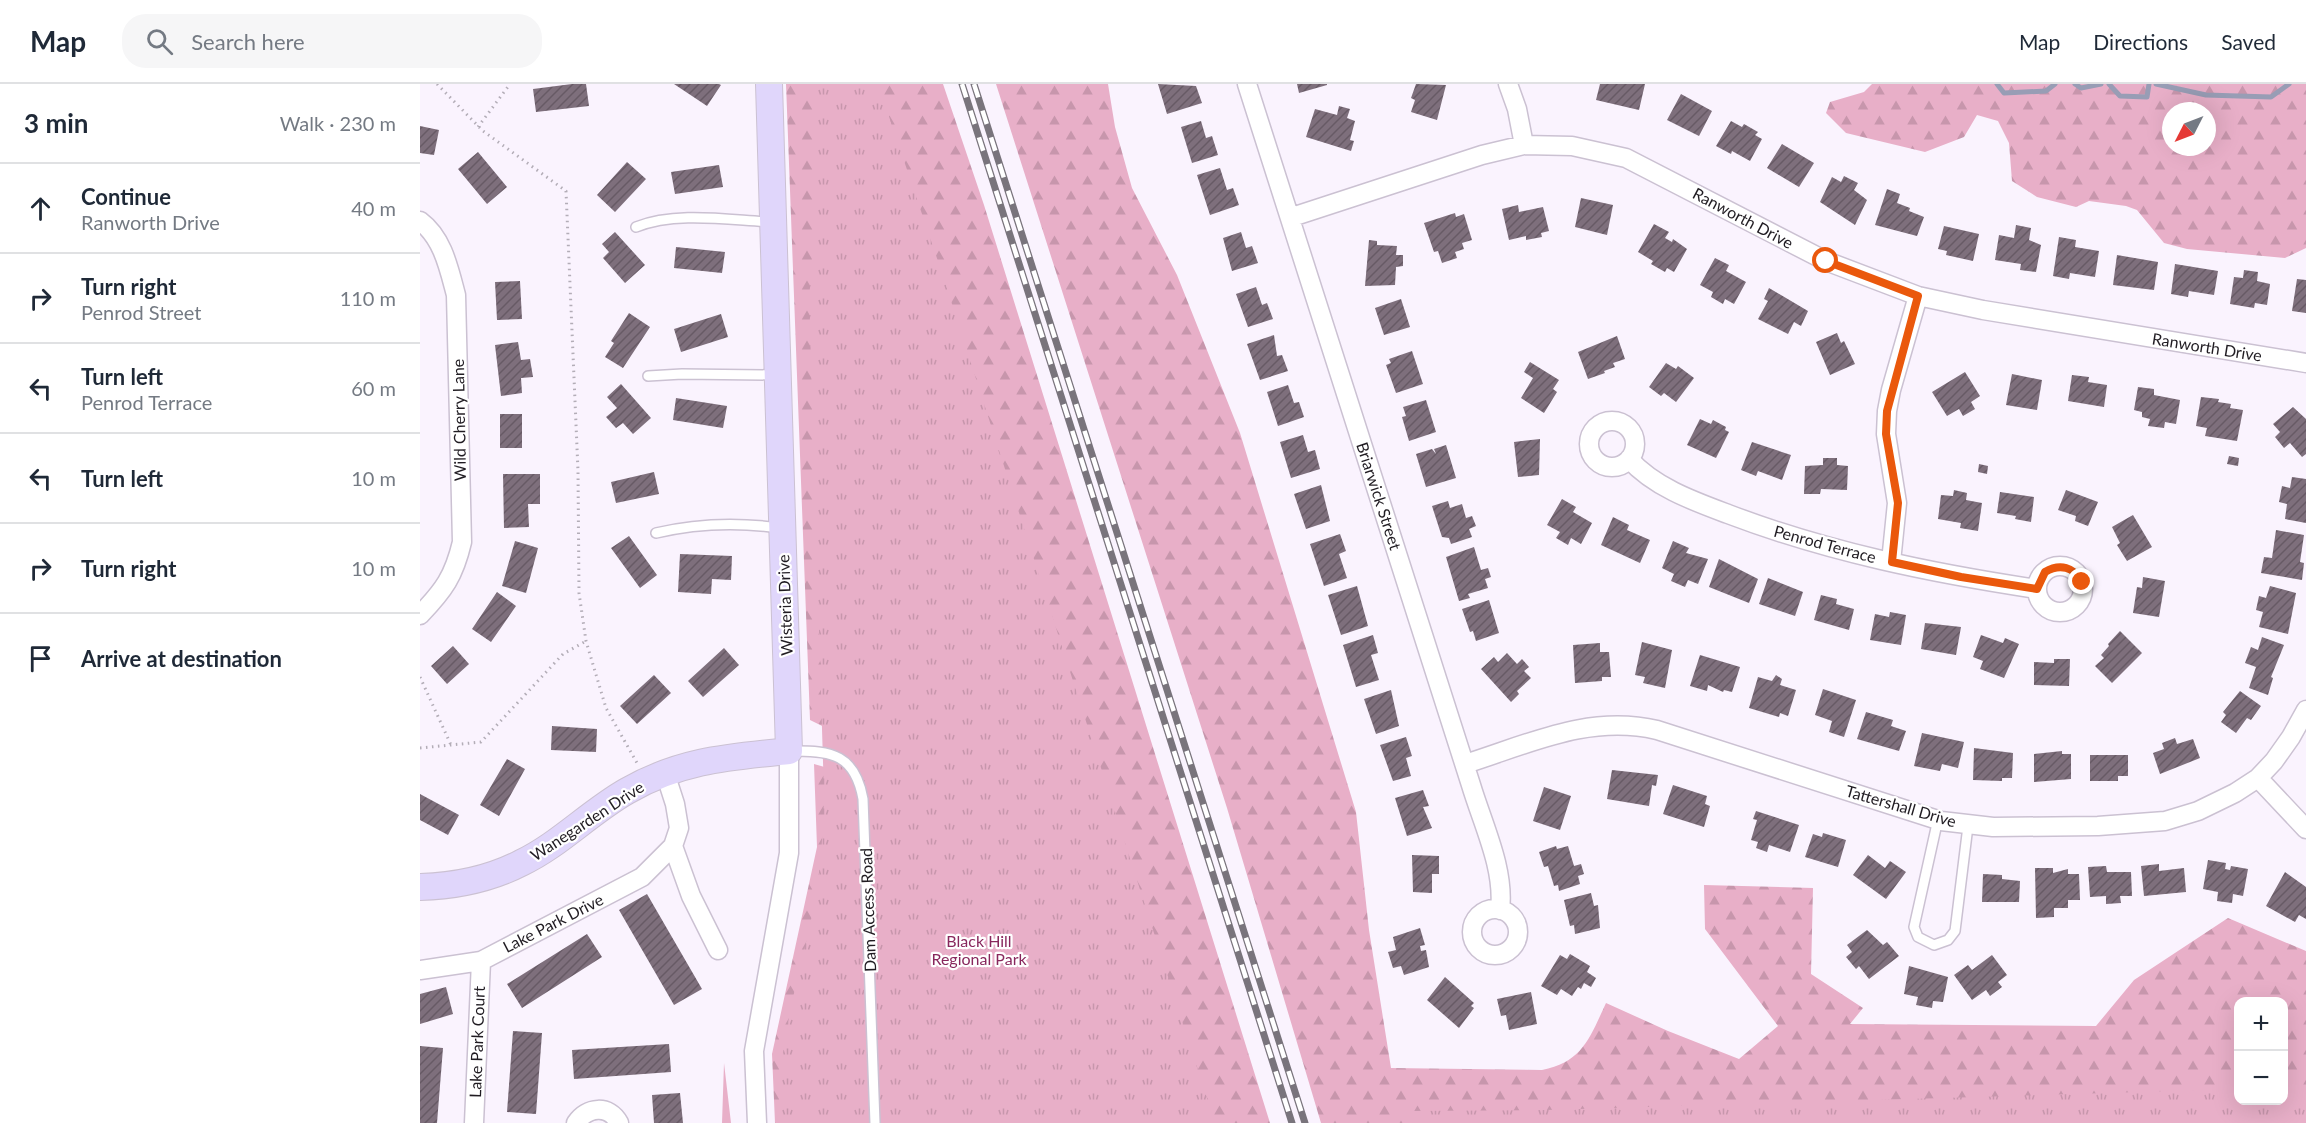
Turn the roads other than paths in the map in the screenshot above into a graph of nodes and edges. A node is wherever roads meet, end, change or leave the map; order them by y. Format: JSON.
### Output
{"nodes":[{"id":1,"x":769,"y":84,"type":"edge"},
{"id":2,"x":1247,"y":84,"type":"edge"},
{"id":3,"x":1508,"y":84,"type":"edge"},
{"id":4,"x":1524,"y":145,"type":"junction"},
{"id":5,"x":1292,"y":217,"type":"junction"},
{"id":6,"x":420,"y":221,"type":"edge"},
{"id":7,"x":773,"y":222,"type":"junction"},
{"id":8,"x":636,"y":228,"type":"dead end"},
{"id":9,"x":1918,"y":296,"type":"junction"},
{"id":10,"x":2306,"y":363,"type":"edge"},
{"id":11,"x":778,"y":375,"type":"junction"},
{"id":12,"x":648,"y":376,"type":"dead end"},
{"id":13,"x":1629,"y":459,"type":"dead end"},
{"id":14,"x":782,"y":528,"type":"junction"},
{"id":15,"x":656,"y":533,"type":"dead end"},
{"id":16,"x":1892,"y":562,"type":"junction"},
{"id":17,"x":2037,"y":589,"type":"dead end"},
{"id":18,"x":420,"y":615,"type":"edge"},
{"id":19,"x":2306,"y":710,"type":"edge"},
{"id":20,"x":789,"y":751,"type":"junction"},
{"id":21,"x":1465,"y":765,"type":"junction"},
{"id":22,"x":656,"y":777,"type":"junction"},
{"id":23,"x":2258,"y":778,"type":"junction"},
{"id":24,"x":1938,"y":819,"type":"junction"},
{"id":25,"x":1968,"y":826,"type":"junction"},
{"id":26,"x":2306,"y":830,"type":"edge"},
{"id":27,"x":673,"y":846,"type":"junction"},
{"id":28,"x":420,"y":887,"type":"edge"},
{"id":29,"x":1500,"y":910,"type":"dead end"},
{"id":30,"x":718,"y":950,"type":"dead end"},
{"id":31,"x":480,"y":961,"type":"junction"},
{"id":32,"x":420,"y":970,"type":"edge"},
{"id":33,"x":474,"y":1123,"type":"edge"},
{"id":34,"x":576,"y":1123,"type":"edge"},
{"id":35,"x":619,"y":1123,"type":"edge"},
{"id":36,"x":758,"y":1123,"type":"edge"},
{"id":37,"x":875,"y":1123,"type":"edge"}],
"edges":[{"from":1,"to":7,"type":"street","name":"Wisteria Drive"},
{"from":2,"to":5,"type":"street","name":"Briarwick Street"},
{"from":3,"to":4,"type":"street"},
{"from":4,"to":5,"type":"street","name":"Ranworth Drive"},
{"from":4,"to":9,"type":"street","name":"Ranworth Drive"},
{"from":5,"to":21,"type":"street","name":"Briarwick Street"},
{"from":6,"to":18,"type":"street","name":"Wild Cherry Lane"},
{"from":7,"to":8,"type":"lane"},
{"from":7,"to":11,"type":"street","name":"Wisteria Drive"},
{"from":9,"to":10,"type":"street","name":"Ranworth Drive"},
{"from":9,"to":16,"type":"street"},
{"from":11,"to":12,"type":"lane"},
{"from":11,"to":14,"type":"street","name":"Wisteria Drive"},
{"from":13,"to":16,"type":"street","name":"Penrod Terrace"},
{"from":14,"to":15,"type":"lane"},
{"from":14,"to":20,"type":"street","name":"Wisteria Drive"},
{"from":16,"to":17,"type":"street","name":"Penrod Terrace"},
{"from":19,"to":23,"type":"street","name":"Tattershall Drive"},
{"from":20,"to":22,"type":"street","name":"Wanegarden Drive"},
{"from":20,"to":36,"type":"street","name":"Wisteria Drive"},
{"from":20,"to":37,"type":"lane","name":"Dam Access Road"},
{"from":21,"to":24,"type":"street","name":"Tattershall Drive"},
{"from":21,"to":29,"type":"street","name":"Briarwick Street"},
{"from":22,"to":27,"type":"street"},
{"from":22,"to":28,"type":"street","name":"Wanegarden Drive"},
{"from":23,"to":25,"type":"street","name":"Tattershall Drive"},
{"from":23,"to":26,"type":"street"},
{"from":24,"to":25,"type":"street","name":"Tattershall Drive"},
{"from":24,"to":25,"type":"lane"},
{"from":27,"to":30,"type":"street"},
{"from":27,"to":31,"type":"street","name":"Lake Park Drive"},
{"from":31,"to":32,"type":"street","name":"Lake Park Drive"},
{"from":31,"to":33,"type":"street","name":"Lake Park Court"},
{"from":34,"to":35,"type":"street"}]}
